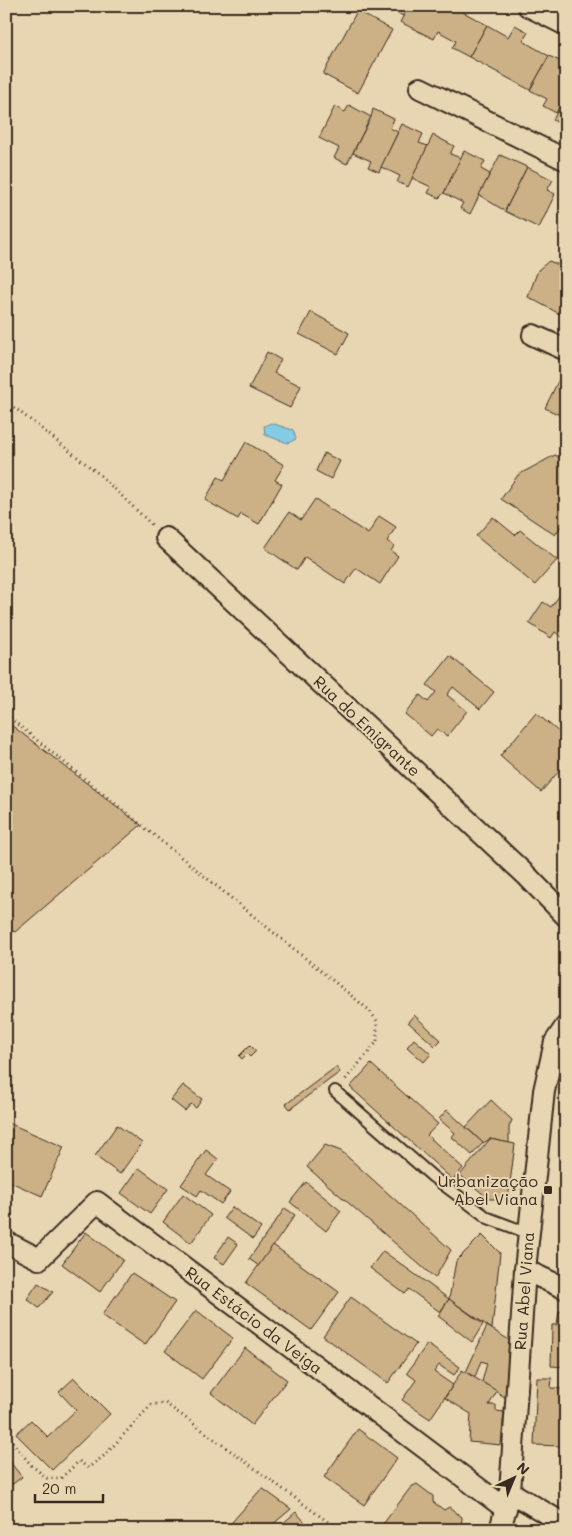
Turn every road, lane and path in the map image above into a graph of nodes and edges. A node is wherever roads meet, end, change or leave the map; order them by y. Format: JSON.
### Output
{"nodes":[{"id":1,"x":528,"y":6,"type":"edge"},
{"id":2,"x":566,"y":25,"type":"edge"},
{"id":3,"x":420,"y":88,"type":"dead end"},
{"id":4,"x":566,"y":160,"type":"edge"},
{"id":5,"x":533,"y":335,"type":"dead end"},
{"id":6,"x":566,"y":350,"type":"edge"},
{"id":7,"x":6,"y":401,"type":"edge"},
{"id":8,"x":166,"y":538,"type":"joint"},
{"id":9,"x":6,"y":714,"type":"edge"},
{"id":10,"x":566,"y":916,"type":"edge"},
{"id":11,"x":566,"y":1026,"type":"edge"},
{"id":12,"x":335,"y":1091,"type":"joint"},
{"id":13,"x":528,"y":1233,"type":"junction"},
{"id":14,"x":6,"y":1242,"type":"edge"},
{"id":15,"x":524,"y":1270,"type":"junction"},
{"id":16,"x":566,"y":1289,"type":"edge"},
{"id":17,"x":6,"y":1434,"type":"edge"},
{"id":18,"x":508,"y":1500,"type":"junction"},
{"id":19,"x":566,"y":1525,"type":"edge"},
{"id":20,"x":339,"y":1530,"type":"edge"},
{"id":21,"x":500,"y":1530,"type":"edge"}],
"edges":[{"from":1,"to":2,"type":"street"},
{"from":3,"to":4,"type":"street"},
{"from":5,"to":6,"type":"street"},
{"from":7,"to":8,"type":"path"},
{"from":8,"to":10,"type":"street","name":"Rua do Emigrante"},
{"from":9,"to":12,"type":"path"},
{"from":11,"to":13,"type":"street","name":"Rua Abel Viana"},
{"from":12,"to":13,"type":"lane"},
{"from":13,"to":15,"type":"street","name":"Rua Abel Viana"},
{"from":14,"to":18,"type":"street","name":"Rua Estácio da Veiga"},
{"from":15,"to":16,"type":"street"},
{"from":15,"to":18,"type":"street","name":"Rua Abel Viana"},
{"from":17,"to":20,"type":"path"},
{"from":18,"to":19,"type":"street"},
{"from":18,"to":21,"type":"street","name":"Rua Abel Viana"}]}
